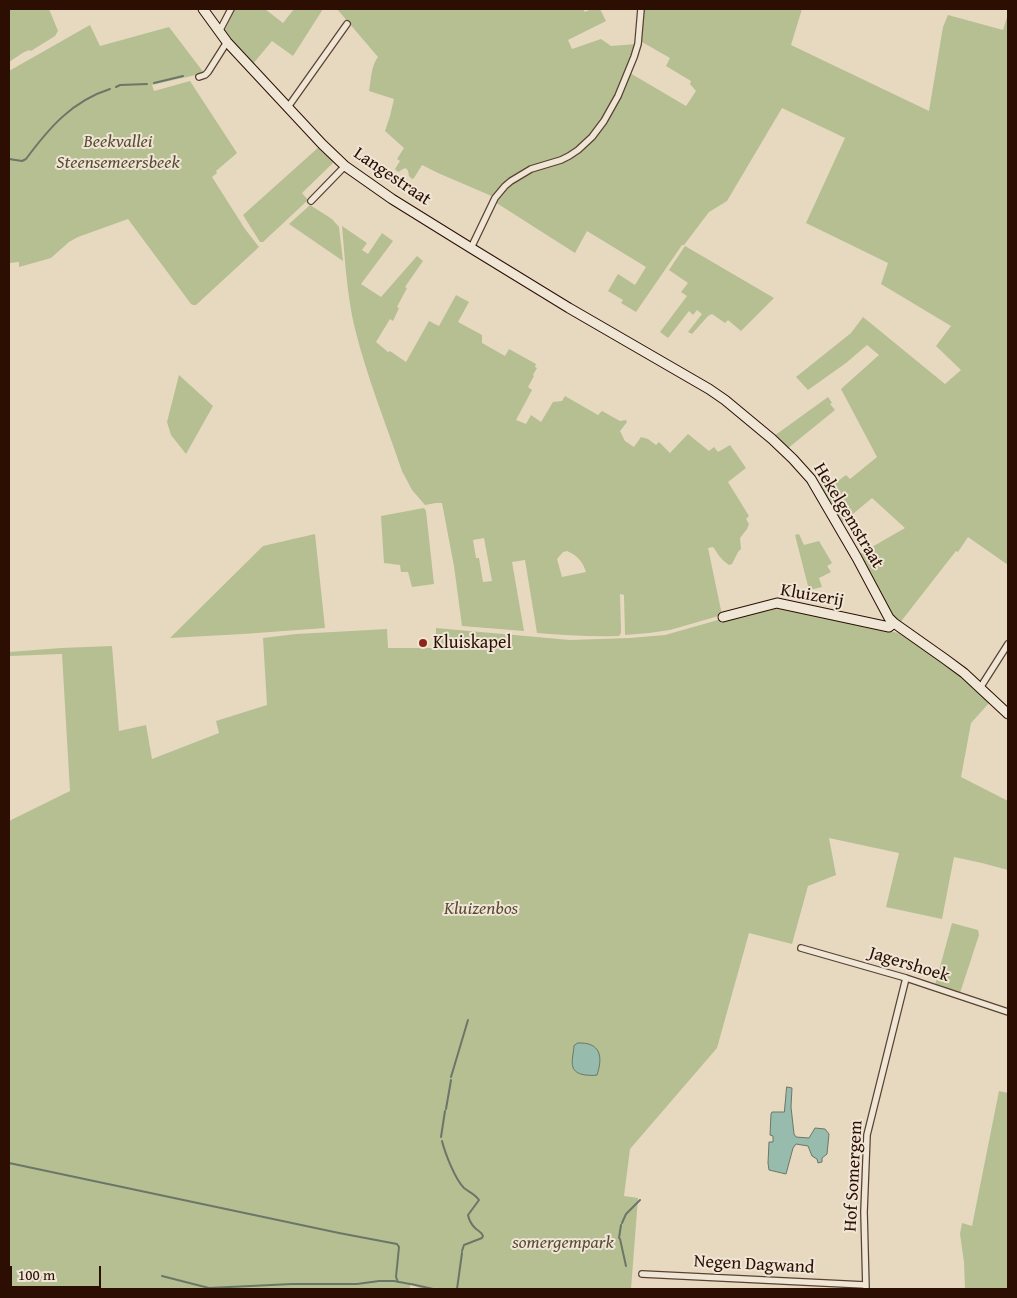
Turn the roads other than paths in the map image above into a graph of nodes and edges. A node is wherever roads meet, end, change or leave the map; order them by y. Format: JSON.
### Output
{"nodes":[{"id":1,"x":203,"y":9,"type":"edge"},
{"id":2,"x":232,"y":9,"type":"edge"},
{"id":3,"x":641,"y":9,"type":"edge"},
{"id":4,"x":347,"y":24,"type":"dead end"},
{"id":5,"x":219,"y":32,"type":"junction"},
{"id":6,"x":226,"y":42,"type":"junction"},
{"id":7,"x":199,"y":77,"type":"dead end"},
{"id":8,"x":288,"y":107,"type":"junction"},
{"id":9,"x":345,"y":166,"type":"junction"},
{"id":10,"x":311,"y":201,"type":"dead end"},
{"id":11,"x":471,"y":248,"type":"junction"},
{"id":12,"x":566,"y":306,"type":"joint"},
{"id":13,"x":723,"y":617,"type":"dead end"},
{"id":14,"x":894,"y":623,"type":"junction"},
{"id":15,"x":1008,"y":644,"type":"edge"},
{"id":16,"x":980,"y":688,"type":"junction"},
{"id":17,"x":1008,"y":714,"type":"edge"},
{"id":18,"x":801,"y":948,"type":"dead end"},
{"id":19,"x":906,"y":978,"type":"junction"},
{"id":20,"x":1008,"y":1012,"type":"edge"},
{"id":21,"x":642,"y":1274,"type":"dead end"},
{"id":22,"x":866,"y":1287,"type":"edge"}],
"edges":[{"from":1,"to":5,"type":"street","name":"Langestraat"},
{"from":2,"to":5,"type":"street"},
{"from":3,"to":11,"type":"street"},
{"from":4,"to":8,"type":"street"},
{"from":5,"to":6,"type":"street","name":"Langestraat"},
{"from":6,"to":7,"type":"street"},
{"from":6,"to":8,"type":"street","name":"Langestraat"},
{"from":8,"to":9,"type":"street","name":"Langestraat"},
{"from":9,"to":10,"type":"street"},
{"from":9,"to":11,"type":"street","name":"Langestraat"},
{"from":11,"to":12,"type":"street","name":"Langestraat"},
{"from":12,"to":14,"type":"street","name":"Hekelgemstraat"},
{"from":13,"to":14,"type":"street","name":"Kluizerij"},
{"from":14,"to":16,"type":"street","name":"Hekelgemstraat"},
{"from":15,"to":16,"type":"street"},
{"from":16,"to":17,"type":"street","name":"Hekelgemstraat"},
{"from":18,"to":19,"type":"street","name":"Jagershoek"},
{"from":19,"to":20,"type":"street","name":"Jagershoek"},
{"from":19,"to":22,"type":"street","name":"Hof Somergem"},
{"from":21,"to":22,"type":"street","name":"Negen Dagwand"}]}
